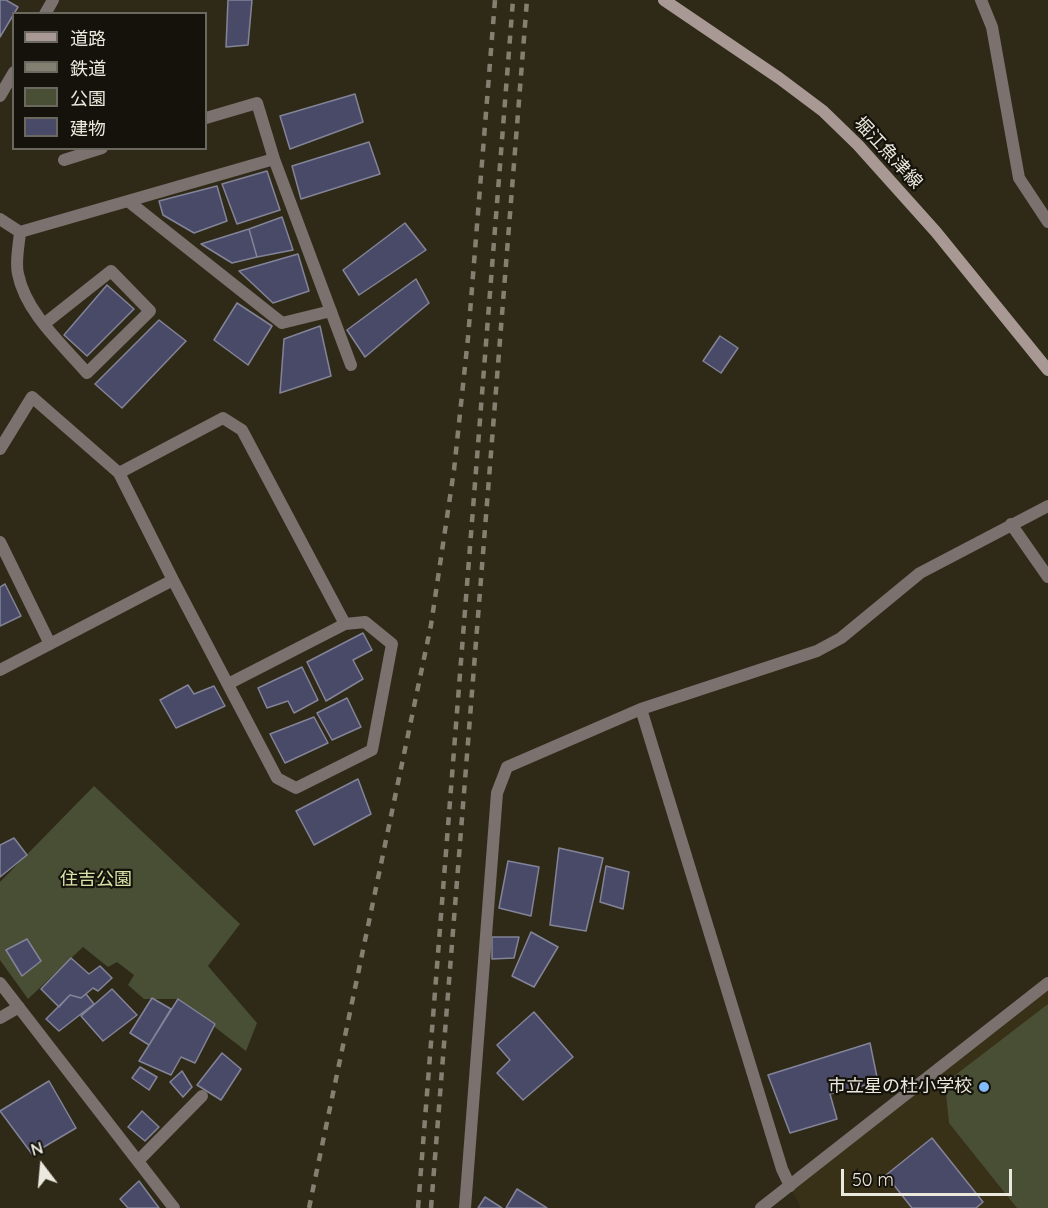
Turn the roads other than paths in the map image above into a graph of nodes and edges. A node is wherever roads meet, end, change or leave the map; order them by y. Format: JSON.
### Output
{"nodes":[{"id":1,"x":664,"y":0,"type":"edge"},
{"id":2,"x":981,"y":0,"type":"edge"},
{"id":3,"x":12,"y":75,"type":"edge"},
{"id":4,"x":0,"y":96,"type":"edge"},
{"id":5,"x":207,"y":118,"type":"edge"},
{"id":6,"x":96,"y":150,"type":"edge"},
{"id":7,"x":274,"y":159,"type":"junction"},
{"id":8,"x":64,"y":160,"type":"dead end"},
{"id":9,"x":128,"y":201,"type":"junction"},
{"id":10,"x":0,"y":219,"type":"edge"},
{"id":11,"x":1048,"y":222,"type":"edge"},
{"id":12,"x":20,"y":232,"type":"junction"},
{"id":13,"x":331,"y":311,"type":"junction"},
{"id":14,"x":44,"y":324,"type":"junction"},
{"id":15,"x":351,"y":365,"type":"dead end"},
{"id":16,"x":1047,"y":366,"type":"edge"},
{"id":17,"x":0,"y":448,"type":"edge"},
{"id":18,"x":119,"y":473,"type":"junction"},
{"id":19,"x":1048,"y":506,"type":"edge"},
{"id":20,"x":1011,"y":524,"type":"junction"},
{"id":21,"x":0,"y":542,"type":"edge"},
{"id":22,"x":1048,"y":577,"type":"edge"},
{"id":23,"x":173,"y":580,"type":"junction"},
{"id":24,"x":345,"y":624,"type":"junction"},
{"id":25,"x":50,"y":644,"type":"junction"},
{"id":26,"x":0,"y":670,"type":"edge"},
{"id":27,"x":228,"y":684,"type":"junction"},
{"id":28,"x":641,"y":709,"type":"junction"},
{"id":29,"x":0,"y":983,"type":"edge"},
{"id":30,"x":1048,"y":983,"type":"edge"},
{"id":31,"x":19,"y":1007,"type":"junction"},
{"id":32,"x":0,"y":1018,"type":"edge"},
{"id":33,"x":202,"y":1096,"type":"dead end"},
{"id":34,"x":138,"y":1161,"type":"junction"},
{"id":35,"x":790,"y":1186,"type":"junction"},
{"id":36,"x":174,"y":1208,"type":"edge"},
{"id":37,"x":465,"y":1208,"type":"edge"},
{"id":38,"x":761,"y":1208,"type":"edge"}],
"edges":[{"from":1,"to":16,"type":"main road","name":"堀江魚津線"},
{"from":2,"to":11,"type":"street"},
{"from":3,"to":4,"type":"street"},
{"from":5,"to":7,"type":"street"},
{"from":6,"to":8,"type":"street"},
{"from":7,"to":9,"type":"street"},
{"from":7,"to":13,"type":"street"},
{"from":9,"to":12,"type":"street"},
{"from":9,"to":13,"type":"street"},
{"from":10,"to":12,"type":"street"},
{"from":12,"to":14,"type":"street"},
{"from":13,"to":15,"type":"street"},
{"from":14,"to":14,"type":"street"},
{"from":17,"to":18,"type":"street"},
{"from":18,"to":23,"type":"street"},
{"from":18,"to":24,"type":"street"},
{"from":19,"to":20,"type":"street"},
{"from":20,"to":22,"type":"street"},
{"from":20,"to":28,"type":"street"},
{"from":21,"to":25,"type":"street"},
{"from":23,"to":25,"type":"street"},
{"from":23,"to":27,"type":"street"},
{"from":24,"to":27,"type":"street"},
{"from":24,"to":27,"type":"street"},
{"from":25,"to":26,"type":"street"},
{"from":28,"to":35,"type":"street"},
{"from":28,"to":37,"type":"street"},
{"from":29,"to":31,"type":"street"},
{"from":30,"to":35,"type":"street"},
{"from":31,"to":32,"type":"street"},
{"from":31,"to":34,"type":"street"},
{"from":33,"to":34,"type":"street"},
{"from":34,"to":36,"type":"street"},
{"from":35,"to":38,"type":"street"}]}
